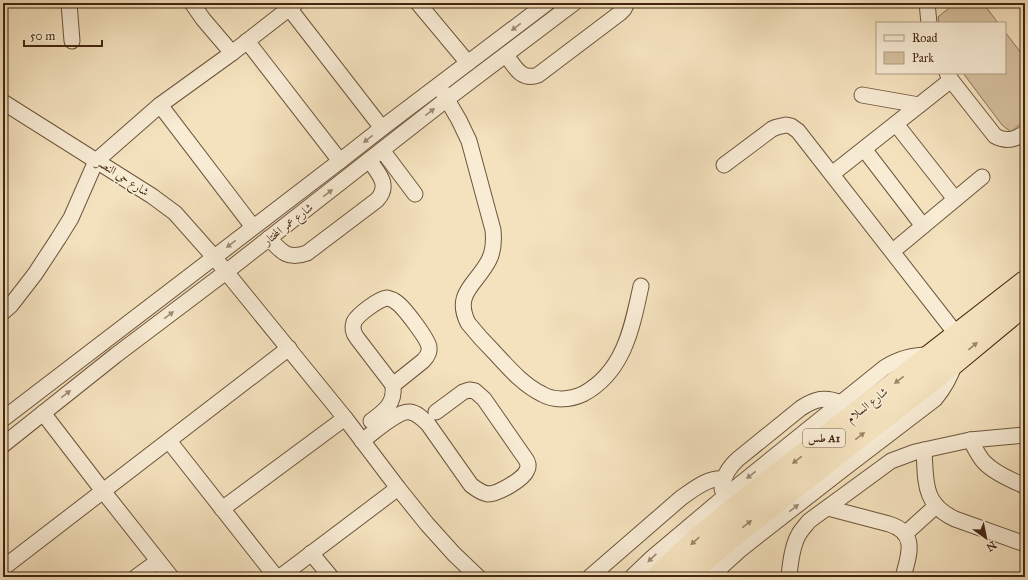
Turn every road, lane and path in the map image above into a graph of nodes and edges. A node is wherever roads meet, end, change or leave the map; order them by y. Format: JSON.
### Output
{"nodes":[{"id":1,"x":69,"y":3,"type":"edge"},
{"id":2,"x":192,"y":3,"type":"edge"},
{"id":3,"x":418,"y":3,"type":"edge"},
{"id":4,"x":547,"y":3,"type":"edge"},
{"id":5,"x":574,"y":3,"type":"edge"},
{"id":6,"x":627,"y":3,"type":"edge"},
{"id":7,"x":927,"y":3,"type":"edge"},
{"id":8,"x":293,"y":6,"type":"edge"},
{"id":9,"x":929,"y":22,"type":"edge"},
{"id":10,"x":72,"y":41,"type":"dead end"},
{"id":11,"x":247,"y":41,"type":"junction"},
{"id":12,"x":232,"y":53,"type":"junction"},
{"id":13,"x":506,"y":55,"type":"junction"},
{"id":14,"x":468,"y":63,"type":"junction"},
{"id":15,"x":949,"y":77,"type":"edge"},
{"id":16,"x":438,"y":85,"type":"junction"},
{"id":17,"x":862,"y":95,"type":"dead end"},
{"id":18,"x":447,"y":99,"type":"junction"},
{"id":19,"x":3,"y":102,"type":"edge"},
{"id":20,"x":160,"y":105,"type":"junction"},
{"id":21,"x":919,"y":105,"type":"junction"},
{"id":22,"x":896,"y":124,"type":"junction"},
{"id":23,"x":382,"y":128,"type":"junction"},
{"id":24,"x":1025,"y":133,"type":"edge"},
{"id":25,"x":864,"y":149,"type":"junction"},
{"id":26,"x":382,"y":150,"type":"junction"},
{"id":27,"x":96,"y":160,"type":"junction"},
{"id":28,"x":369,"y":160,"type":"junction"},
{"id":29,"x":340,"y":161,"type":"junction"},
{"id":30,"x":724,"y":165,"type":"dead end"},
{"id":31,"x":832,"y":174,"type":"junction"},
{"id":32,"x":982,"y":177,"type":"dead end"},
{"id":33,"x":415,"y":194,"type":"dead end"},
{"id":34,"x":955,"y":199,"type":"junction"},
{"id":35,"x":923,"y":226,"type":"junction"},
{"id":36,"x":253,"y":227,"type":"junction"},
{"id":37,"x":269,"y":238,"type":"junction"},
{"id":38,"x":899,"y":246,"type":"dead end"},
{"id":39,"x":214,"y":257,"type":"junction"},
{"id":40,"x":226,"y":272,"type":"junction"},
{"id":41,"x":1025,"y":282,"type":"edge"},
{"id":42,"x":641,"y":286,"type":"dead end"},
{"id":43,"x":1025,"y":304,"type":"edge"},
{"id":44,"x":3,"y":312,"type":"edge"},
{"id":45,"x":1001,"y":312,"type":"junction"},
{"id":46,"x":957,"y":335,"type":"junction"},
{"id":47,"x":105,"y":341,"type":"junction"},
{"id":48,"x":289,"y":348,"type":"junction"},
{"id":49,"x":116,"y":355,"type":"junction"},
{"id":50,"x":932,"y":355,"type":"junction"},
{"id":51,"x":955,"y":362,"type":"junction"},
{"id":52,"x":393,"y":385,"type":"junction"},
{"id":53,"x":841,"y":403,"type":"junction"},
{"id":54,"x":436,"y":412,"type":"dead end"},
{"id":55,"x":43,"y":413,"type":"junction"},
{"id":56,"x":344,"y":418,"type":"junction"},
{"id":57,"x":3,"y":419,"type":"edge"},
{"id":58,"x":1025,"y":434,"type":"edge"},
{"id":59,"x":359,"y":437,"type":"junction"},
{"id":60,"x":970,"y":440,"type":"junction"},
{"id":61,"x":169,"y":441,"type":"junction"},
{"id":62,"x":3,"y":445,"type":"edge"},
{"id":63,"x":924,"y":450,"type":"junction"},
{"id":64,"x":724,"y":479,"type":"junction"},
{"id":65,"x":1025,"y":486,"type":"edge"},
{"id":66,"x":398,"y":488,"type":"junction"},
{"id":67,"x":103,"y":492,"type":"junction"},
{"id":68,"x":723,"y":498,"type":"junction"},
{"id":69,"x":936,"y":506,"type":"junction"},
{"id":70,"x":828,"y":508,"type":"junction"},
{"id":71,"x":222,"y":509,"type":"junction"},
{"id":72,"x":905,"y":534,"type":"junction"},
{"id":73,"x":1025,"y":544,"type":"edge"},
{"id":74,"x":311,"y":553,"type":"junction"},
{"id":75,"x":158,"y":561,"type":"junction"},
{"id":76,"x":3,"y":568,"type":"edge"},
{"id":77,"x":136,"y":577,"type":"edge"},
{"id":78,"x":171,"y":577,"type":"edge"},
{"id":79,"x":276,"y":577,"type":"edge"},
{"id":80,"x":280,"y":577,"type":"edge"},
{"id":81,"x":331,"y":577,"type":"edge"},
{"id":82,"x":478,"y":577,"type":"edge"},
{"id":83,"x":590,"y":577,"type":"edge"},
{"id":84,"x":632,"y":577,"type":"edge"},
{"id":85,"x":657,"y":577,"type":"edge"},
{"id":86,"x":685,"y":577,"type":"edge"},
{"id":87,"x":710,"y":577,"type":"edge"},
{"id":88,"x":789,"y":577,"type":"edge"},
{"id":89,"x":903,"y":577,"type":"edge"}],
"edges":[{"from":1,"to":10,"type":"street"},
{"from":2,"to":12,"type":"street"},
{"from":3,"to":14,"type":"street"},
{"from":4,"to":14,"type":"street","name":"شارع عمر المختار","one_way":true},
{"from":5,"to":13,"type":"street","name":"شارع عمر المختار"},
{"from":6,"to":13,"type":"street"},
{"from":7,"to":9,"type":"street"},
{"from":8,"to":11,"type":"street"},
{"from":8,"to":23,"type":"street"},
{"from":11,"to":12,"type":"street"},
{"from":11,"to":29,"type":"street"},
{"from":12,"to":20,"type":"street"},
{"from":13,"to":18,"type":"street","name":"شارع عمر المختار"},
{"from":14,"to":16,"type":"street","name":"شارع عمر المختار"},
{"from":15,"to":21,"type":"street"},
{"from":15,"to":24,"type":"street"},
{"from":16,"to":18,"type":"street"},
{"from":16,"to":23,"type":"street","name":"شارع عمر المختار"},
{"from":17,"to":21,"type":"street"},
{"from":26,"to":18,"type":"street","name":"شارع عمر المختار","one_way":true},
{"from":18,"to":42,"type":"street"},
{"from":19,"to":27,"type":"street","name":"شارع حي النصر"},
{"from":20,"to":27,"type":"street"},
{"from":20,"to":36,"type":"street"},
{"from":21,"to":22,"type":"street"},
{"from":22,"to":25,"type":"street"},
{"from":22,"to":34,"type":"street"},
{"from":23,"to":29,"type":"street","name":"شارع عمر المختار","one_way":true},
{"from":25,"to":31,"type":"street"},
{"from":25,"to":35,"type":"street"},
{"from":26,"to":28,"type":"street","name":"شارع عمر المختار"},
{"from":26,"to":33,"type":"street"},
{"from":27,"to":39,"type":"street","name":"شارع حي النصر"},
{"from":27,"to":44,"type":"street"},
{"from":37,"to":28,"type":"street","name":"شارع عمر المختار","one_way":true},
{"from":28,"to":37,"type":"street"},
{"from":29,"to":36,"type":"street","name":"شارع عمر المختار"},
{"from":30,"to":31,"type":"street"},
{"from":31,"to":46,"type":"street"},
{"from":32,"to":34,"type":"street"},
{"from":34,"to":35,"type":"street"},
{"from":35,"to":38,"type":"street"},
{"from":36,"to":39,"type":"street","name":"شارع عمر المختار","one_way":true},
{"from":37,"to":40,"type":"street","name":"شارع عمر المختار"},
{"from":39,"to":40,"type":"street","name":"شارع حي النصر"},
{"from":39,"to":47,"type":"street","name":"شارع عمر المختار"},
{"from":40,"to":48,"type":"street","name":"شارع حي النصر"},
{"from":49,"to":40,"type":"street","name":"شارع عمر المختار","one_way":true},
{"from":41,"to":45,"type":"highway","name":"شارع السلام","number":"طس A1"},
{"from":43,"to":45,"type":"highway","name":"شارع السلام","number":"طس A1"},
{"from":45,"to":46,"type":"highway","name":"شارع السلام","number":"طس A1"},
{"from":51,"to":45,"type":"highway","name":"شارع السلام","one_way":true},
{"from":46,"to":50,"type":"highway","name":"شارع السلام","number":"طس A1"},
{"from":47,"to":49,"type":"street"},
{"from":47,"to":57,"type":"street","name":"شارع عمر المختار"},
{"from":48,"to":56,"type":"street","name":"شارع حي النصر"},
{"from":48,"to":61,"type":"street"},
{"from":55,"to":49,"type":"street","name":"شارع عمر المختار","one_way":true},
{"from":50,"to":53,"type":"street"},
{"from":50,"to":85,"type":"highway","name":"شارع السلام","number":"طس A1","one_way":true},
{"from":86,"to":51,"type":"highway","name":"شارع السلام","one_way":true},
{"from":87,"to":51,"type":"street","one_way":true},
{"from":52,"to":52,"type":"street"},
{"from":52,"to":59,"type":"street"},
{"from":53,"to":64,"type":"street"},
{"from":53,"to":68,"type":"street","one_way":true},
{"from":54,"to":59,"type":"street"},
{"from":55,"to":62,"type":"street","name":"شارع عمر المختار"},
{"from":55,"to":67,"type":"street"},
{"from":56,"to":59,"type":"street","name":"شارع حي النصر"},
{"from":56,"to":71,"type":"street"},
{"from":58,"to":60,"type":"street"},
{"from":59,"to":66,"type":"street","name":"شارع حي النصر"},
{"from":60,"to":63,"type":"street"},
{"from":60,"to":65,"type":"street"},
{"from":61,"to":67,"type":"street"},
{"from":61,"to":71,"type":"street"},
{"from":63,"to":69,"type":"street"},
{"from":63,"to":70,"type":"street"},
{"from":64,"to":68,"type":"street"},
{"from":64,"to":83,"type":"street"},
{"from":66,"to":74,"type":"street"},
{"from":66,"to":82,"type":"street","name":"شارع حي النصر"},
{"from":67,"to":75,"type":"street"},
{"from":67,"to":76,"type":"street"},
{"from":68,"to":84,"type":"street","one_way":true},
{"from":69,"to":72,"type":"street"},
{"from":69,"to":73,"type":"street"},
{"from":70,"to":72,"type":"street"},
{"from":70,"to":88,"type":"street"},
{"from":71,"to":79,"type":"street"},
{"from":72,"to":89,"type":"street"},
{"from":74,"to":80,"type":"street"},
{"from":74,"to":81,"type":"street"},
{"from":75,"to":77,"type":"street"},
{"from":75,"to":78,"type":"street"}]}
